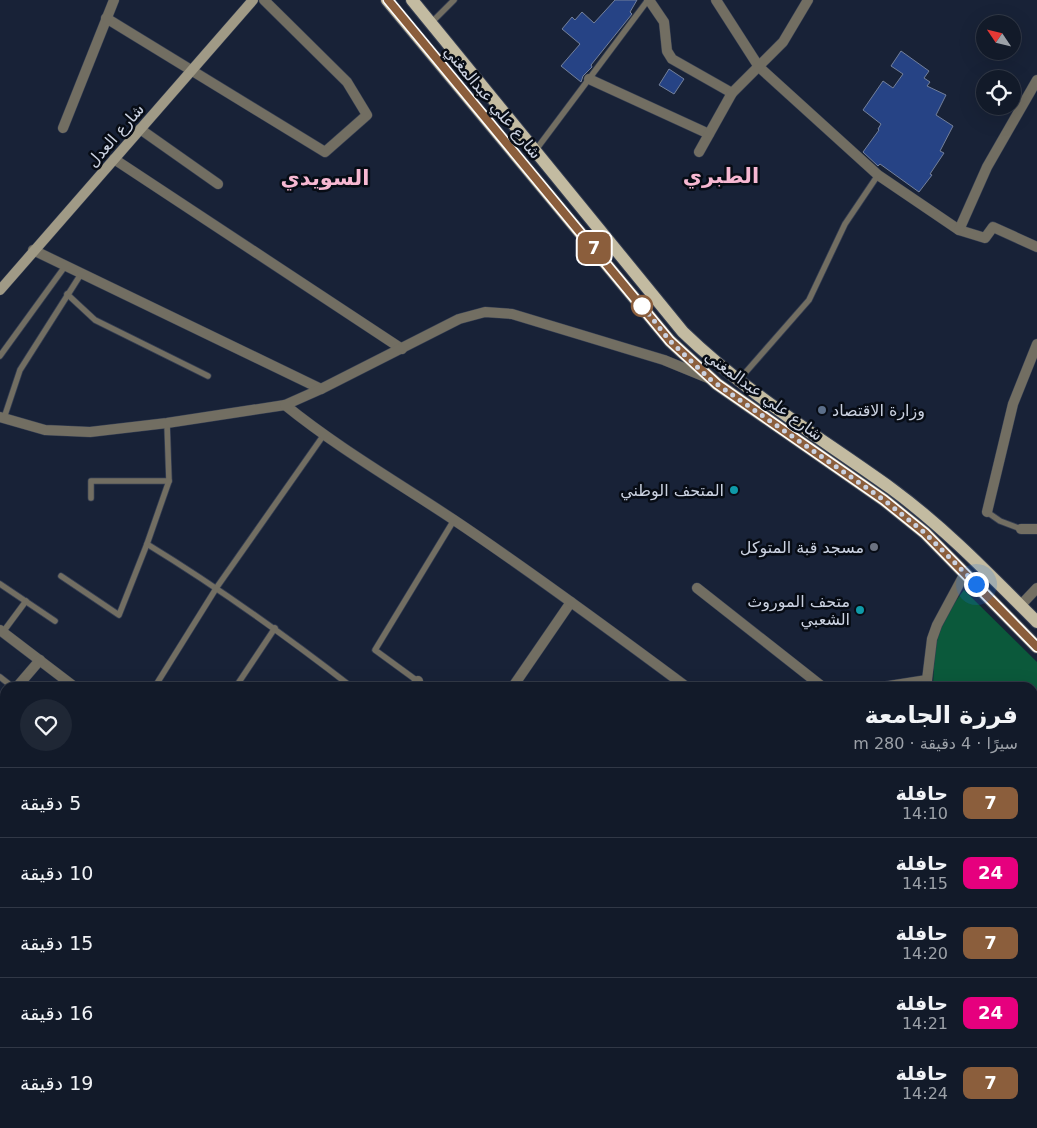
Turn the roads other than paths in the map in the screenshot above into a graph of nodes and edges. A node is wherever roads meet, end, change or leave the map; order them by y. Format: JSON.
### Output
{"nodes":[{"id":1,"x":114,"y":0,"type":"edge"},
{"id":2,"x":253,"y":0,"type":"edge"},
{"id":3,"x":264,"y":0,"type":"edge"},
{"id":4,"x":388,"y":0,"type":"edge"},
{"id":5,"x":412,"y":0,"type":"edge"},
{"id":6,"x":454,"y":0,"type":"edge"},
{"id":7,"x":649,"y":0,"type":"edge"},
{"id":8,"x":716,"y":0,"type":"edge"},
{"id":9,"x":808,"y":0,"type":"edge"},
{"id":10,"x":106,"y":18,"type":"junction"},
{"id":11,"x":431,"y":24,"type":"junction"},
{"id":12,"x":759,"y":67,"type":"junction"},
{"id":13,"x":194,"y":70,"type":"junction"},
{"id":14,"x":589,"y":79,"type":"junction"},
{"id":15,"x":1037,"y":80,"type":"edge"},
{"id":16,"x":732,"y":94,"type":"junction"},
{"id":17,"x":63,"y":128,"type":"dead end"},
{"id":18,"x":140,"y":129,"type":"junction"},
{"id":19,"x":709,"y":134,"type":"junction"},
{"id":20,"x":535,"y":151,"type":"junction"},
{"id":21,"x":699,"y":152,"type":"dead end"},
{"id":22,"x":114,"y":159,"type":"junction"},
{"id":23,"x":878,"y":175,"type":"junction"},
{"id":24,"x":218,"y":184,"type":"dead end"},
{"id":25,"x":959,"y":230,"type":"junction"},
{"id":26,"x":1037,"y":246,"type":"edge"},
{"id":27,"x":33,"y":250,"type":"junction"},
{"id":28,"x":66,"y":266,"type":"junction"},
{"id":29,"x":80,"y":274,"type":"junction"},
{"id":30,"x":0,"y":290,"type":"edge"},
{"id":31,"x":67,"y":294,"type":"junction"},
{"id":32,"x":683,"y":332,"type":"junction"},
{"id":33,"x":670,"y":341,"type":"junction"},
{"id":34,"x":1037,"y":344,"type":"edge"},
{"id":35,"x":402,"y":349,"type":"junction"},
{"id":36,"x":0,"y":356,"type":"edge"},
{"id":37,"x":208,"y":376,"type":"dead end"},
{"id":38,"x":711,"y":380,"type":"junction"},
{"id":39,"x":738,"y":381,"type":"junction"},
{"id":40,"x":321,"y":389,"type":"junction"},
{"id":41,"x":285,"y":405,"type":"junction"},
{"id":42,"x":2,"y":417,"type":"edge"},
{"id":43,"x":167,"y":423,"type":"junction"},
{"id":44,"x":323,"y":436,"type":"junction"},
{"id":45,"x":169,"y":480,"type":"junction"},
{"id":46,"x":90,"y":498,"type":"dead end"},
{"id":47,"x":987,"y":512,"type":"joint"},
{"id":48,"x":454,"y":520,"type":"junction"},
{"id":49,"x":1021,"y":529,"type":"joint"},
{"id":50,"x":1037,"y":529,"type":"edge"},
{"id":51,"x":147,"y":544,"type":"junction"},
{"id":52,"x":965,"y":573,"type":"junction"},
{"id":53,"x":61,"y":576,"type":"dead end"},
{"id":54,"x":0,"y":584,"type":"edge"},
{"id":55,"x":217,"y":587,"type":"junction"},
{"id":56,"x":697,"y":588,"type":"dead end"},
{"id":57,"x":1037,"y":588,"type":"edge"},
{"id":58,"x":26,"y":601,"type":"junction"},
{"id":59,"x":571,"y":602,"type":"junction"},
{"id":60,"x":1020,"y":606,"type":"junction"},
{"id":61,"x":55,"y":621,"type":"dead end"},
{"id":62,"x":1037,"y":622,"type":"edge"},
{"id":63,"x":275,"y":628,"type":"junction"},
{"id":64,"x":1,"y":631,"type":"edge"},
{"id":65,"x":1037,"y":646,"type":"edge"},
{"id":66,"x":40,"y":660,"type":"junction"},
{"id":67,"x":20,"y":682,"type":"edge"},
{"id":68,"x":68,"y":682,"type":"edge"},
{"id":69,"x":158,"y":682,"type":"edge"},
{"id":70,"x":239,"y":682,"type":"edge"},
{"id":71,"x":345,"y":682,"type":"edge"},
{"id":72,"x":413,"y":682,"type":"edge"},
{"id":73,"x":516,"y":682,"type":"edge"},
{"id":74,"x":680,"y":682,"type":"edge"},
{"id":75,"x":816,"y":682,"type":"edge"},
{"id":76,"x":927,"y":682,"type":"edge"}],
"edges":[{"from":1,"to":10,"type":"street"},
{"from":2,"to":13,"type":"street","name":"شارع العدل"},
{"from":3,"to":13,"type":"street"},
{"from":4,"to":33,"type":"main road","name":"شارع علي عبدالمغني"},
{"from":5,"to":11,"type":"main road","name":"شارع علي عبدالمغني"},
{"from":6,"to":11,"type":"lane"},
{"from":7,"to":14,"type":"lane"},
{"from":7,"to":16,"type":"street"},
{"from":8,"to":12,"type":"street"},
{"from":9,"to":12,"type":"street"},
{"from":10,"to":13,"type":"street"},
{"from":10,"to":17,"type":"street"},
{"from":11,"to":20,"type":"main road","name":"شارع علي عبدالمغني"},
{"from":12,"to":16,"type":"street"},
{"from":12,"to":23,"type":"street"},
{"from":13,"to":18,"type":"street","name":"شارع العدل"},
{"from":14,"to":19,"type":"street"},
{"from":14,"to":20,"type":"lane"},
{"from":15,"to":25,"type":"street"},
{"from":16,"to":19,"type":"street"},
{"from":18,"to":22,"type":"street","name":"شارع العدل"},
{"from":18,"to":24,"type":"street"},
{"from":19,"to":21,"type":"street"},
{"from":20,"to":32,"type":"main road","name":"شارع علي عبدالمغني"},
{"from":22,"to":27,"type":"street","name":"شارع العدل"},
{"from":22,"to":35,"type":"street"},
{"from":23,"to":25,"type":"street"},
{"from":23,"to":39,"type":"lane"},
{"from":25,"to":26,"type":"street"},
{"from":27,"to":28,"type":"street"},
{"from":27,"to":30,"type":"street","name":"شارع العدل"},
{"from":28,"to":29,"type":"street"},
{"from":28,"to":36,"type":"lane"},
{"from":29,"to":31,"type":"lane"},
{"from":29,"to":40,"type":"street"},
{"from":31,"to":37,"type":"lane"},
{"from":31,"to":42,"type":"lane"},
{"from":32,"to":33,"type":"main road"},
{"from":32,"to":39,"type":"main road","name":"شارع علي عبدالمغني"},
{"from":33,"to":38,"type":"main road","name":"شارع علي عبدالمغني"},
{"from":34,"to":47,"type":"street"},
{"from":35,"to":38,"type":"street"},
{"from":35,"to":40,"type":"street"},
{"from":38,"to":52,"type":"main road","name":"شارع علي عبدالمغني"},
{"from":39,"to":60,"type":"main road","name":"شارع علي عبدالمغني"},
{"from":40,"to":41,"type":"street"},
{"from":41,"to":43,"type":"street"},
{"from":41,"to":44,"type":"street"},
{"from":42,"to":43,"type":"street"},
{"from":43,"to":45,"type":"lane"},
{"from":44,"to":48,"type":"street"},
{"from":44,"to":55,"type":"lane"},
{"from":45,"to":46,"type":"lane"},
{"from":45,"to":51,"type":"lane"},
{"from":47,"to":49,"type":"lane"},
{"from":48,"to":59,"type":"street"},
{"from":48,"to":72,"type":"lane"},
{"from":49,"to":50,"type":"street"},
{"from":51,"to":53,"type":"lane"},
{"from":51,"to":55,"type":"lane"},
{"from":52,"to":65,"type":"main road","name":"شارع علي عبدالمغني"},
{"from":52,"to":76,"type":"street"},
{"from":54,"to":58,"type":"lane"},
{"from":55,"to":63,"type":"lane"},
{"from":55,"to":69,"type":"lane"},
{"from":56,"to":75,"type":"street"},
{"from":57,"to":60,"type":"street"},
{"from":58,"to":61,"type":"lane"},
{"from":58,"to":64,"type":"lane"},
{"from":59,"to":73,"type":"street"},
{"from":59,"to":74,"type":"street"},
{"from":60,"to":62,"type":"main road","name":"شارع علي عبدالمغني"},
{"from":63,"to":70,"type":"lane"},
{"from":63,"to":71,"type":"lane"},
{"from":64,"to":66,"type":"street"},
{"from":66,"to":67,"type":"street"},
{"from":66,"to":68,"type":"street"}]}
